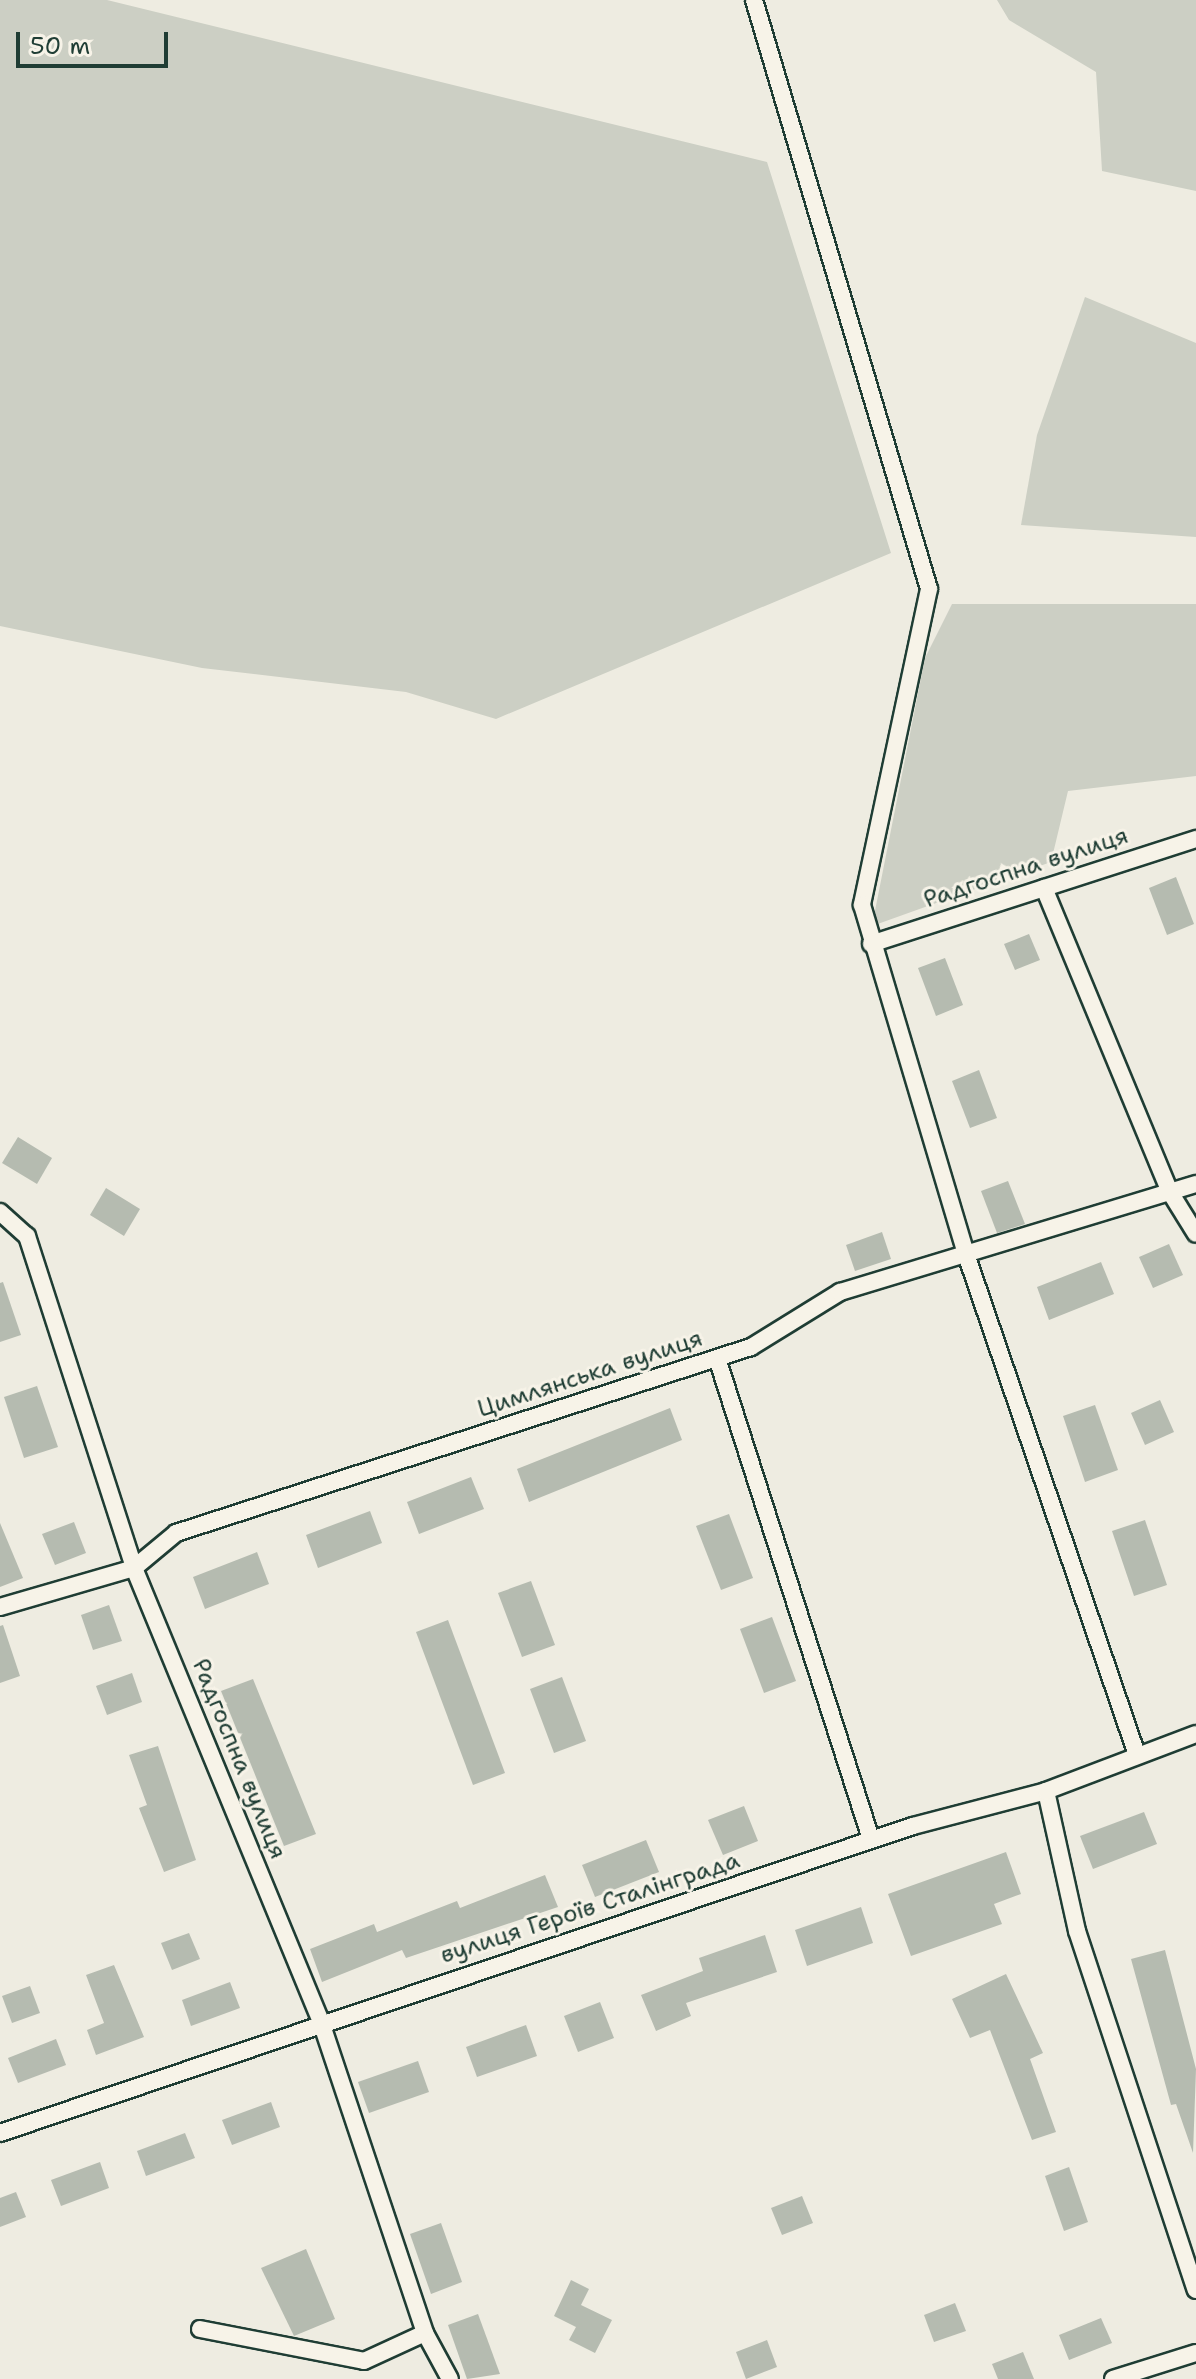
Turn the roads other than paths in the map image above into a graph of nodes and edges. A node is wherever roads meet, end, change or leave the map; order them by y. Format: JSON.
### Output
{"nodes":[{"id":1,"x":754,"y":0,"type":"edge"},
{"id":2,"x":1196,"y":839,"type":"edge"},
{"id":3,"x":1044,"y":888,"type":"junction"},
{"id":4,"x":871,"y":944,"type":"junction"},
{"id":5,"x":1196,"y":1184,"type":"edge"},
{"id":6,"x":1170,"y":1192,"type":"junction"},
{"id":7,"x":0,"y":1212,"type":"edge"},
{"id":8,"x":1196,"y":1234,"type":"edge"},
{"id":9,"x":967,"y":1257,"type":"junction"},
{"id":10,"x":717,"y":1358,"type":"junction"},
{"id":11,"x":134,"y":1568,"type":"junction"},
{"id":12,"x":0,"y":1607,"type":"edge"},
{"id":13,"x":1196,"y":1734,"type":"edge"},
{"id":14,"x":1137,"y":1755,"type":"junction"},
{"id":15,"x":1046,"y":1791,"type":"junction"},
{"id":16,"x":871,"y":1839,"type":"junction"},
{"id":17,"x":321,"y":2022,"type":"junction"},
{"id":18,"x":0,"y":2133,"type":"edge"},
{"id":19,"x":1196,"y":2290,"type":"edge"},
{"id":20,"x":200,"y":2329,"type":"dead end"},
{"id":21,"x":425,"y":2333,"type":"junction"},
{"id":22,"x":1196,"y":2353,"type":"edge"},
{"id":23,"x":450,"y":2379,"type":"edge"},
{"id":24,"x":1113,"y":2379,"type":"edge"}],
"edges":[{"from":1,"to":4,"type":"street"},
{"from":2,"to":3,"type":"street","name":"Радгоспна вулиця"},
{"from":3,"to":4,"type":"street","name":"Радгоспна вулиця"},
{"from":3,"to":6,"type":"street"},
{"from":4,"to":9,"type":"street"},
{"from":5,"to":6,"type":"street","name":"Цимлянська вулиця"},
{"from":6,"to":8,"type":"street"},
{"from":6,"to":9,"type":"street","name":"Цимлянська вулиця"},
{"from":7,"to":11,"type":"street","name":"Радгоспна вулиця"},
{"from":9,"to":10,"type":"street","name":"Цимлянська вулиця"},
{"from":9,"to":14,"type":"street"},
{"from":10,"to":11,"type":"street","name":"Цимлянська вулиця"},
{"from":10,"to":16,"type":"street"},
{"from":11,"to":12,"type":"street","name":"Цимлянська вулиця"},
{"from":11,"to":17,"type":"street","name":"Радгоспна вулиця"},
{"from":13,"to":14,"type":"street","name":"вулиця Героїв Сталінграда"},
{"from":14,"to":15,"type":"street","name":"вулиця Героїв Сталінграда"},
{"from":15,"to":16,"type":"street","name":"вулиця Героїв Сталінграда"},
{"from":15,"to":19,"type":"street"},
{"from":16,"to":17,"type":"street","name":"вулиця Героїв Сталінграда"},
{"from":17,"to":18,"type":"street","name":"вулиця Героїв Сталінграда"},
{"from":17,"to":21,"type":"street","name":"Радгоспна вулиця"},
{"from":20,"to":21,"type":"street"},
{"from":21,"to":23,"type":"street","name":"Радгоспна вулиця"},
{"from":22,"to":24,"type":"street"}]}
